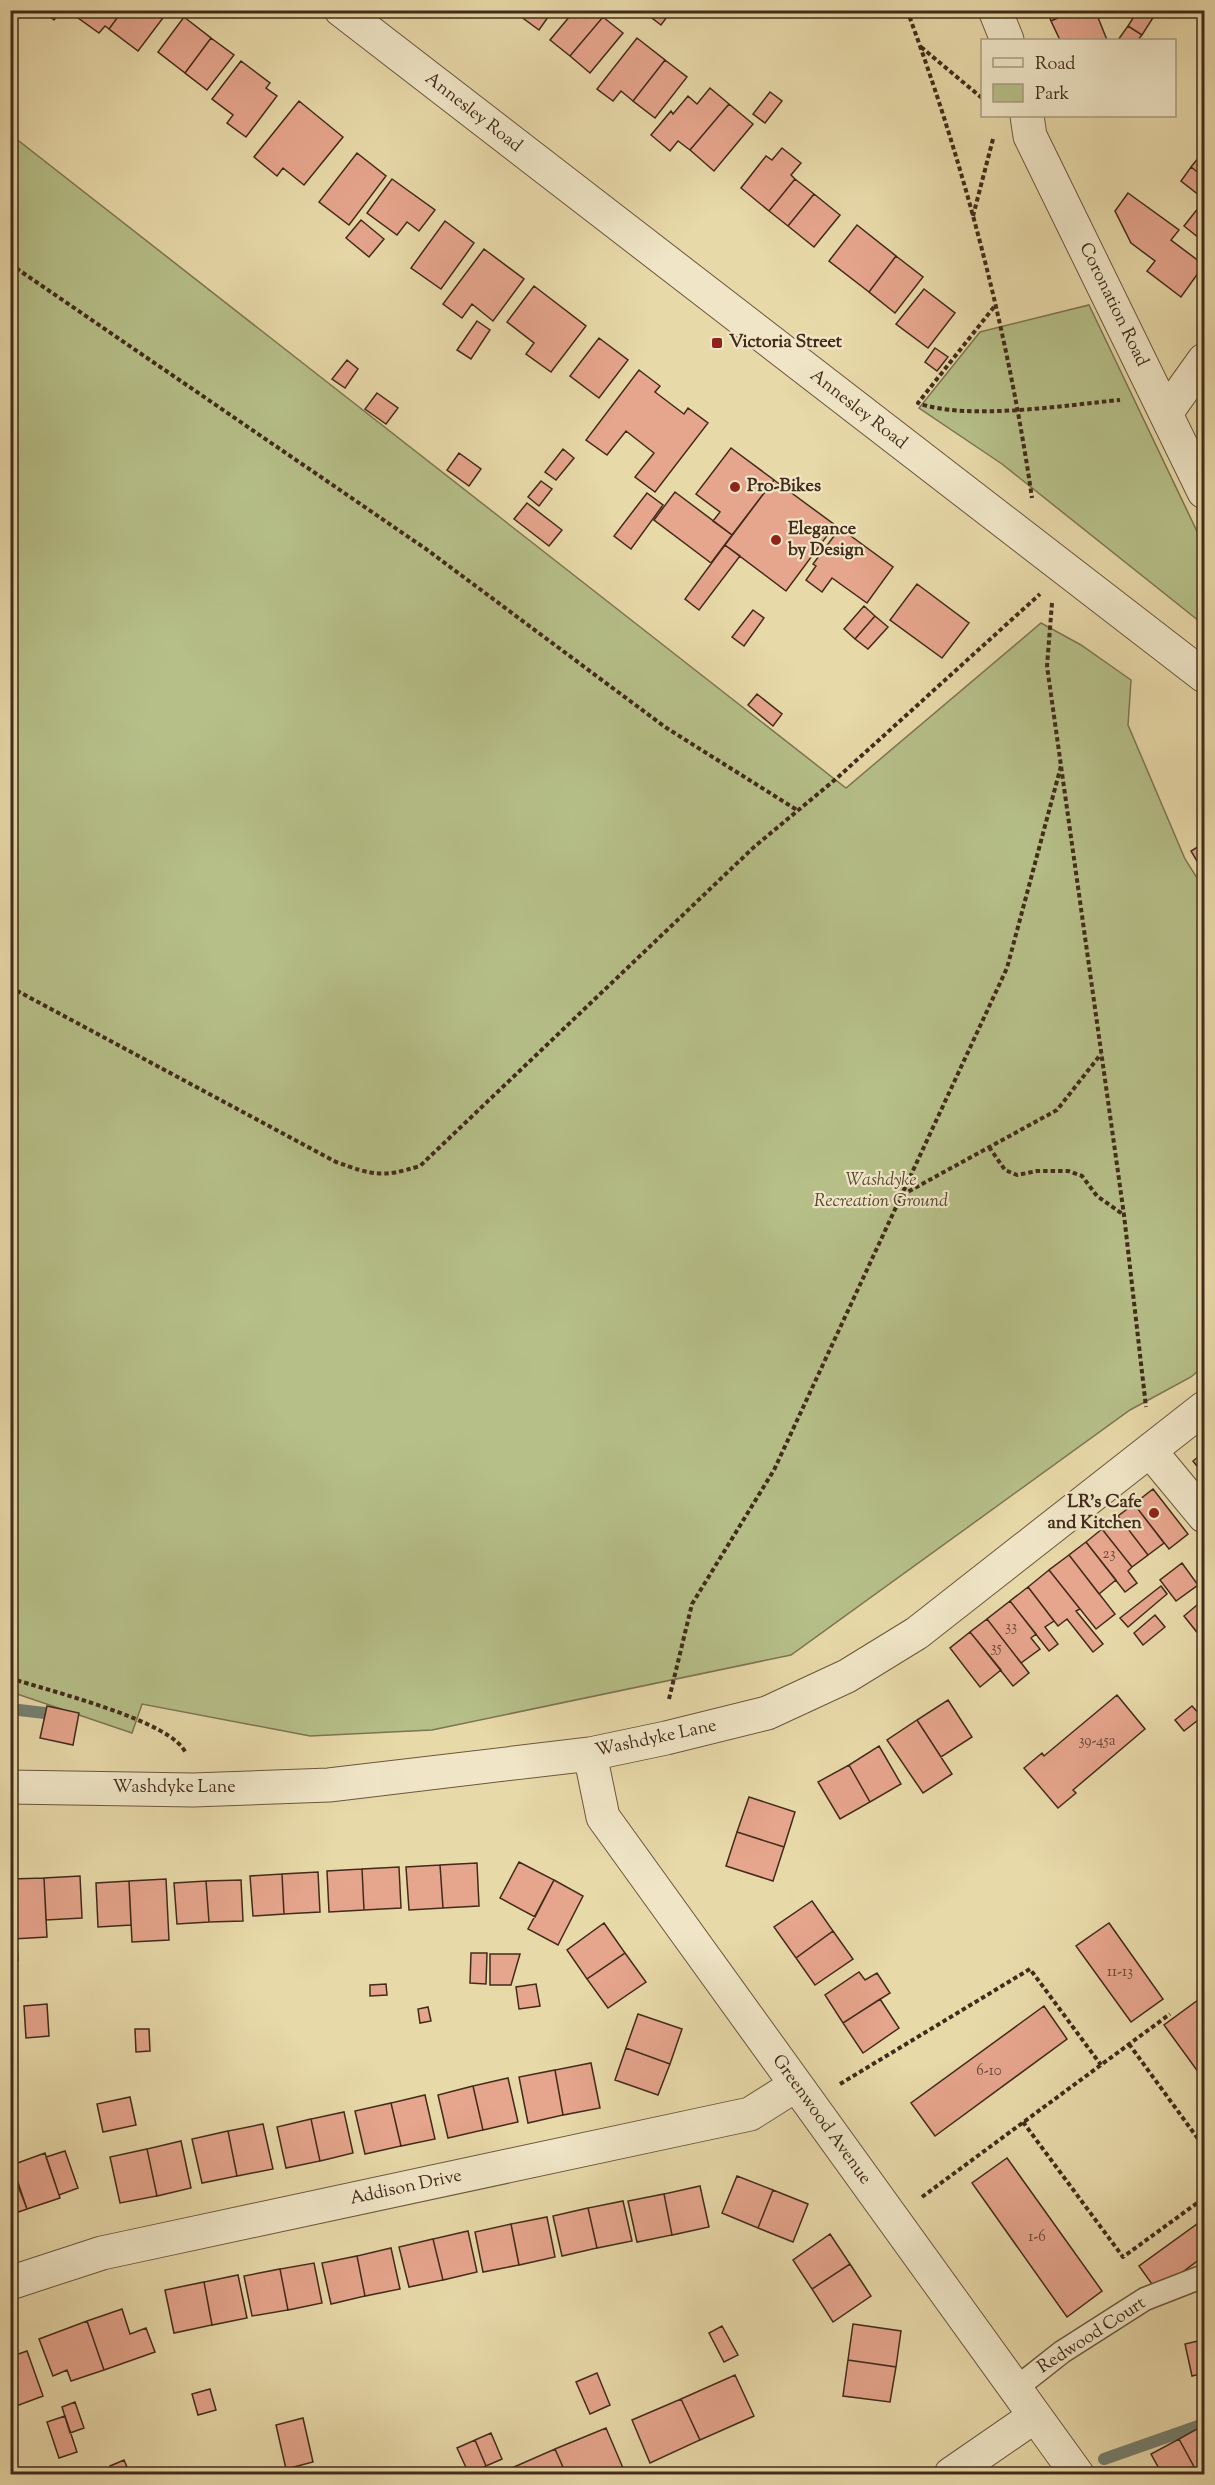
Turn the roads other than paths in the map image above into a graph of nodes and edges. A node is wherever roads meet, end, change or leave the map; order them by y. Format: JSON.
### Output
{"nodes":[{"id":1,"x":341,"y":10,"type":"edge"},
{"id":2,"x":995,"y":10,"type":"edge"},
{"id":3,"x":1007,"y":39,"type":"edge"},
{"id":4,"x":1027,"y":117,"type":"edge"},
{"id":5,"x":1204,"y":360,"type":"edge"},
{"id":6,"x":1161,"y":402,"type":"junction"},
{"id":7,"x":1204,"y":492,"type":"edge"},
{"id":8,"x":1204,"y":676,"type":"edge"},
{"id":9,"x":1204,"y":1408,"type":"edge"},
{"id":10,"x":1151,"y":1452,"type":"junction"},
{"id":11,"x":1204,"y":1516,"type":"edge"},
{"id":12,"x":590,"y":1754,"type":"junction"},
{"id":13,"x":10,"y":1787,"type":"edge"},
{"id":14,"x":802,"y":2094,"type":"junction"},
{"id":15,"x":1204,"y":2276,"type":"edge"},
{"id":16,"x":10,"y":2283,"type":"edge"},
{"id":17,"x":1015,"y":2389,"type":"junction"},
{"id":18,"x":1035,"y":2416,"type":"junction"},
{"id":19,"x":951,"y":2475,"type":"edge"},
{"id":20,"x":1077,"y":2475,"type":"edge"}],
"edges":[{"from":1,"to":8,"type":"street","name":"Annesley Road"},
{"from":2,"to":3,"type":"street"},
{"from":4,"to":6,"type":"street","name":"Coronation Road"},
{"from":5,"to":6,"type":"street"},
{"from":6,"to":7,"type":"street","name":"Coronation Road"},
{"from":9,"to":10,"type":"street","name":"Washdyke Lane"},
{"from":10,"to":11,"type":"street"},
{"from":10,"to":12,"type":"street","name":"Washdyke Lane"},
{"from":12,"to":13,"type":"street","name":"Washdyke Lane"},
{"from":12,"to":14,"type":"street","name":"Greenwood Avenue"},
{"from":14,"to":16,"type":"street","name":"Addison Drive"},
{"from":14,"to":17,"type":"street","name":"Greenwood Avenue"},
{"from":15,"to":17,"type":"lane","name":"Redwood Court"},
{"from":17,"to":18,"type":"street","name":"Greenwood Avenue"},
{"from":18,"to":19,"type":"street"},
{"from":18,"to":20,"type":"street","name":"Greenwood Avenue"}]}
